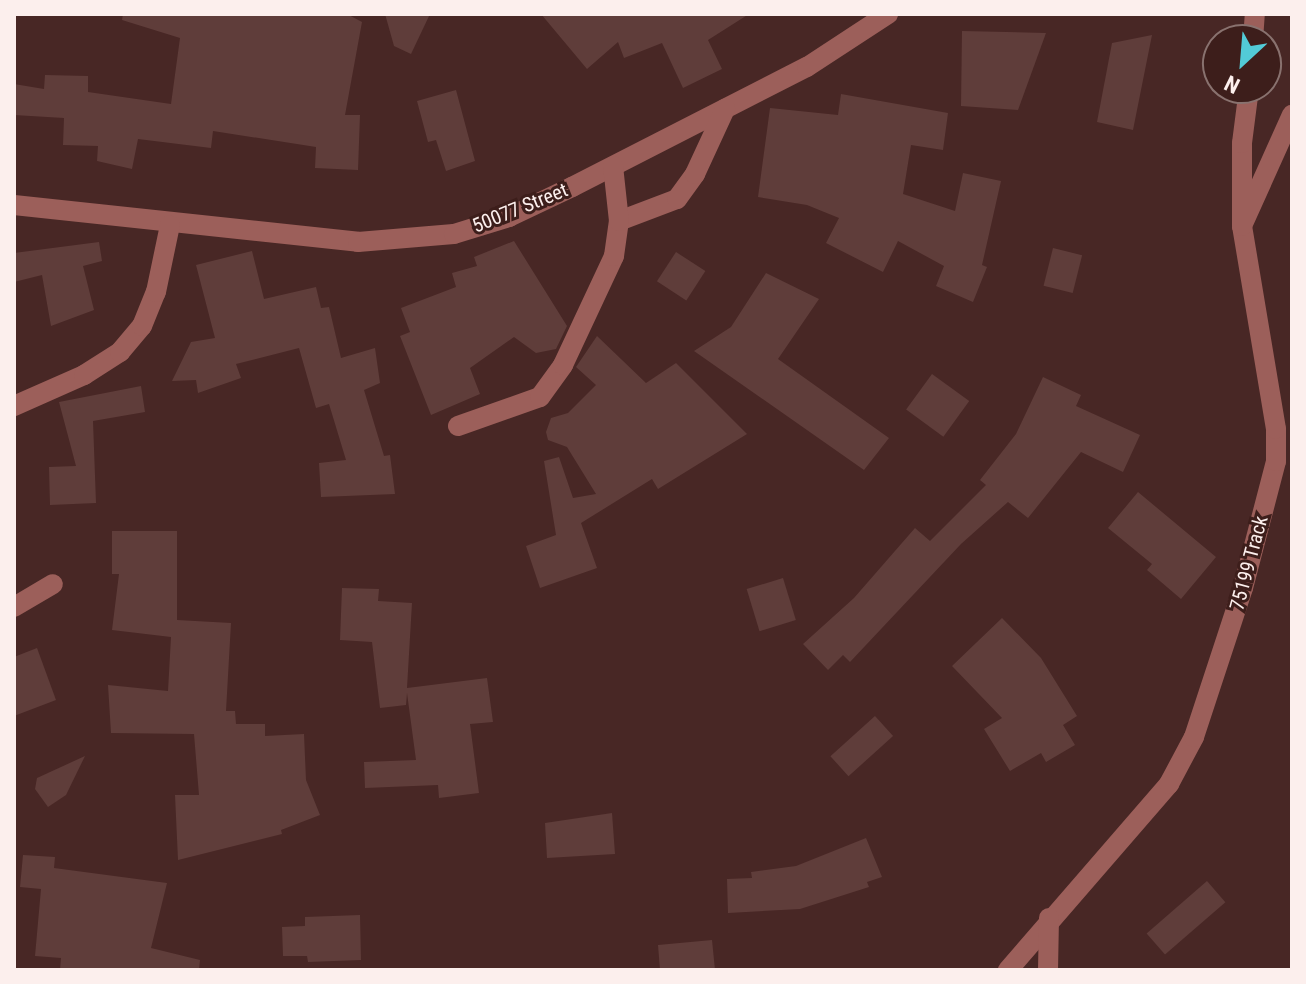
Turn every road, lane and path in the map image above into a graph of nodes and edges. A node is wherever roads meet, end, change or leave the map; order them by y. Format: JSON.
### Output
{"nodes":[{"id":1,"x":888,"y":14,"type":"edge"},
{"id":2,"x":1247,"y":104,"type":"edge"},
{"id":3,"x":725,"y":109,"type":"junction"},
{"id":4,"x":1292,"y":115,"type":"edge"},
{"id":5,"x":613,"y":166,"type":"junction"},
{"id":6,"x":14,"y":205,"type":"edge"},
{"id":7,"x":619,"y":221,"type":"junction"},
{"id":8,"x":170,"y":225,"type":"junction"},
{"id":9,"x":1242,"y":226,"type":"junction"},
{"id":10,"x":14,"y":406,"type":"edge"},
{"id":11,"x":458,"y":426,"type":"dead end"},
{"id":12,"x":53,"y":584,"type":"dead end"},
{"id":13,"x":14,"y":607,"type":"edge"},
{"id":14,"x":1049,"y":918,"type":"junction"},
{"id":15,"x":1008,"y":970,"type":"edge"},
{"id":16,"x":1048,"y":970,"type":"edge"}],
"edges":[{"from":1,"to":3,"type":"street","name":"50077 Street"},
{"from":2,"to":9,"type":"street","name":"75199 Track"},
{"from":3,"to":5,"type":"street","name":"50077 Street"},
{"from":3,"to":7,"type":"street"},
{"from":4,"to":9,"type":"street"},
{"from":5,"to":7,"type":"street"},
{"from":5,"to":8,"type":"street","name":"50077 Street"},
{"from":6,"to":8,"type":"street","name":"50077 Street"},
{"from":7,"to":11,"type":"street"},
{"from":8,"to":10,"type":"street"},
{"from":9,"to":14,"type":"street","name":"75199 Track"},
{"from":12,"to":13,"type":"street"},
{"from":14,"to":15,"type":"street","name":"75199 Track"},
{"from":14,"to":16,"type":"street"}]}
